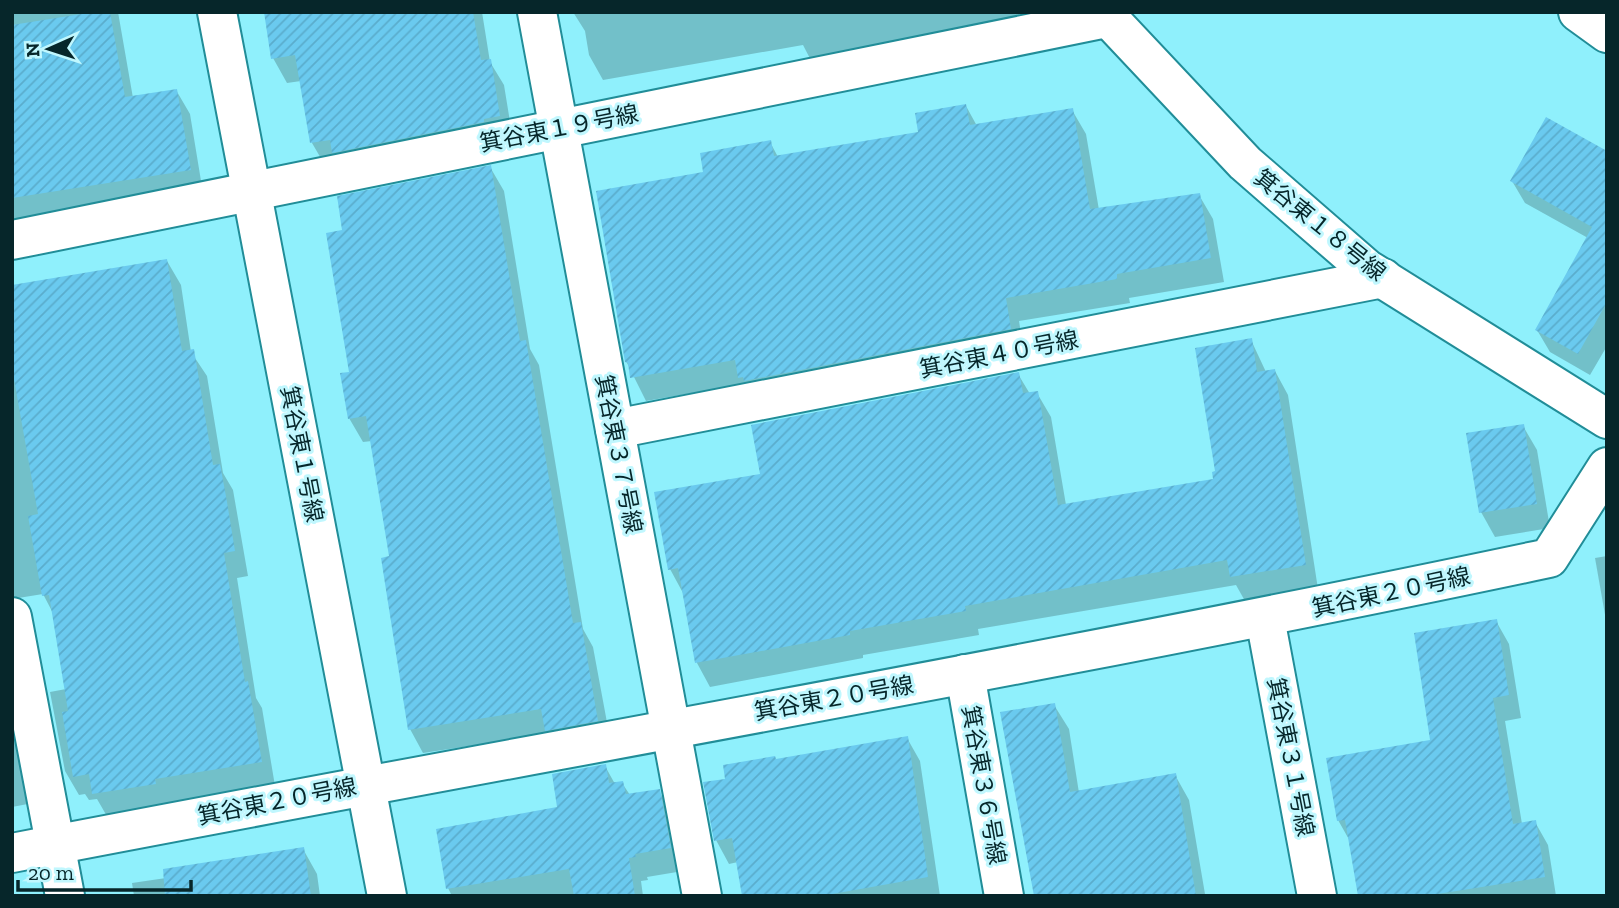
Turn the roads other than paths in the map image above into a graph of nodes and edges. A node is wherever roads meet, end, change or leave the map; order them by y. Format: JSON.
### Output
{"nodes":[{"id":1,"x":217,"y":12,"type":"edge"},
{"id":2,"x":537,"y":12,"type":"edge"},
{"id":3,"x":1578,"y":12,"type":"edge"},
{"id":4,"x":1105,"y":15,"type":"edge"},
{"id":5,"x":1607,"y":33,"type":"edge"},
{"id":6,"x":558,"y":128,"type":"junction"},
{"id":7,"x":251,"y":189,"type":"junction"},
{"id":8,"x":12,"y":240,"type":"edge"},
{"id":9,"x":1383,"y":278,"type":"junction"},
{"id":10,"x":1607,"y":419,"type":"edge"},
{"id":11,"x":615,"y":429,"type":"junction"},
{"id":12,"x":1607,"y":467,"type":"edge"},
{"id":13,"x":12,"y":617,"type":"edge"},
{"id":14,"x":1265,"y":618,"type":"junction"},
{"id":15,"x":965,"y":674,"type":"junction"},
{"id":16,"x":670,"y":728,"type":"junction"},
{"id":17,"x":365,"y":784,"type":"junction"},
{"id":18,"x":56,"y":845,"type":"junction"},
{"id":19,"x":12,"y":853,"type":"edge"},
{"id":20,"x":65,"y":896,"type":"edge"},
{"id":21,"x":387,"y":896,"type":"edge"},
{"id":22,"x":702,"y":896,"type":"edge"},
{"id":23,"x":1004,"y":896,"type":"edge"},
{"id":24,"x":1317,"y":896,"type":"edge"}],
"edges":[{"from":1,"to":7,"type":"street","name":"箕谷東１号線"},
{"from":2,"to":6,"type":"street","name":"箕谷東３７号線"},
{"from":3,"to":5,"type":"street"},
{"from":4,"to":6,"type":"street","name":"箕谷東１９号線"},
{"from":4,"to":9,"type":"street","name":"箕谷東１８号線"},
{"from":6,"to":7,"type":"street","name":"箕谷東１９号線"},
{"from":6,"to":11,"type":"street","name":"箕谷東３７号線"},
{"from":7,"to":8,"type":"street","name":"箕谷東１９号線"},
{"from":7,"to":17,"type":"street","name":"箕谷東１号線"},
{"from":9,"to":10,"type":"street","name":"箕谷東１８号線"},
{"from":9,"to":11,"type":"street","name":"箕谷東４０号線"},
{"from":11,"to":16,"type":"street","name":"箕谷東３７号線"},
{"from":12,"to":14,"type":"street","name":"箕谷東２０号線"},
{"from":13,"to":18,"type":"street"},
{"from":14,"to":15,"type":"street","name":"箕谷東２０号線"},
{"from":14,"to":24,"type":"street","name":"箕谷東３１号線"},
{"from":15,"to":16,"type":"street","name":"箕谷東２０号線"},
{"from":15,"to":23,"type":"street","name":"箕谷東３６号線"},
{"from":16,"to":17,"type":"street","name":"箕谷東２０号線"},
{"from":16,"to":22,"type":"street","name":"箕谷東３７号線"},
{"from":17,"to":18,"type":"street","name":"箕谷東２０号線"},
{"from":17,"to":21,"type":"street","name":"箕谷東１号線"},
{"from":18,"to":19,"type":"street","name":"箕谷東２０号線"},
{"from":18,"to":20,"type":"street"}]}
